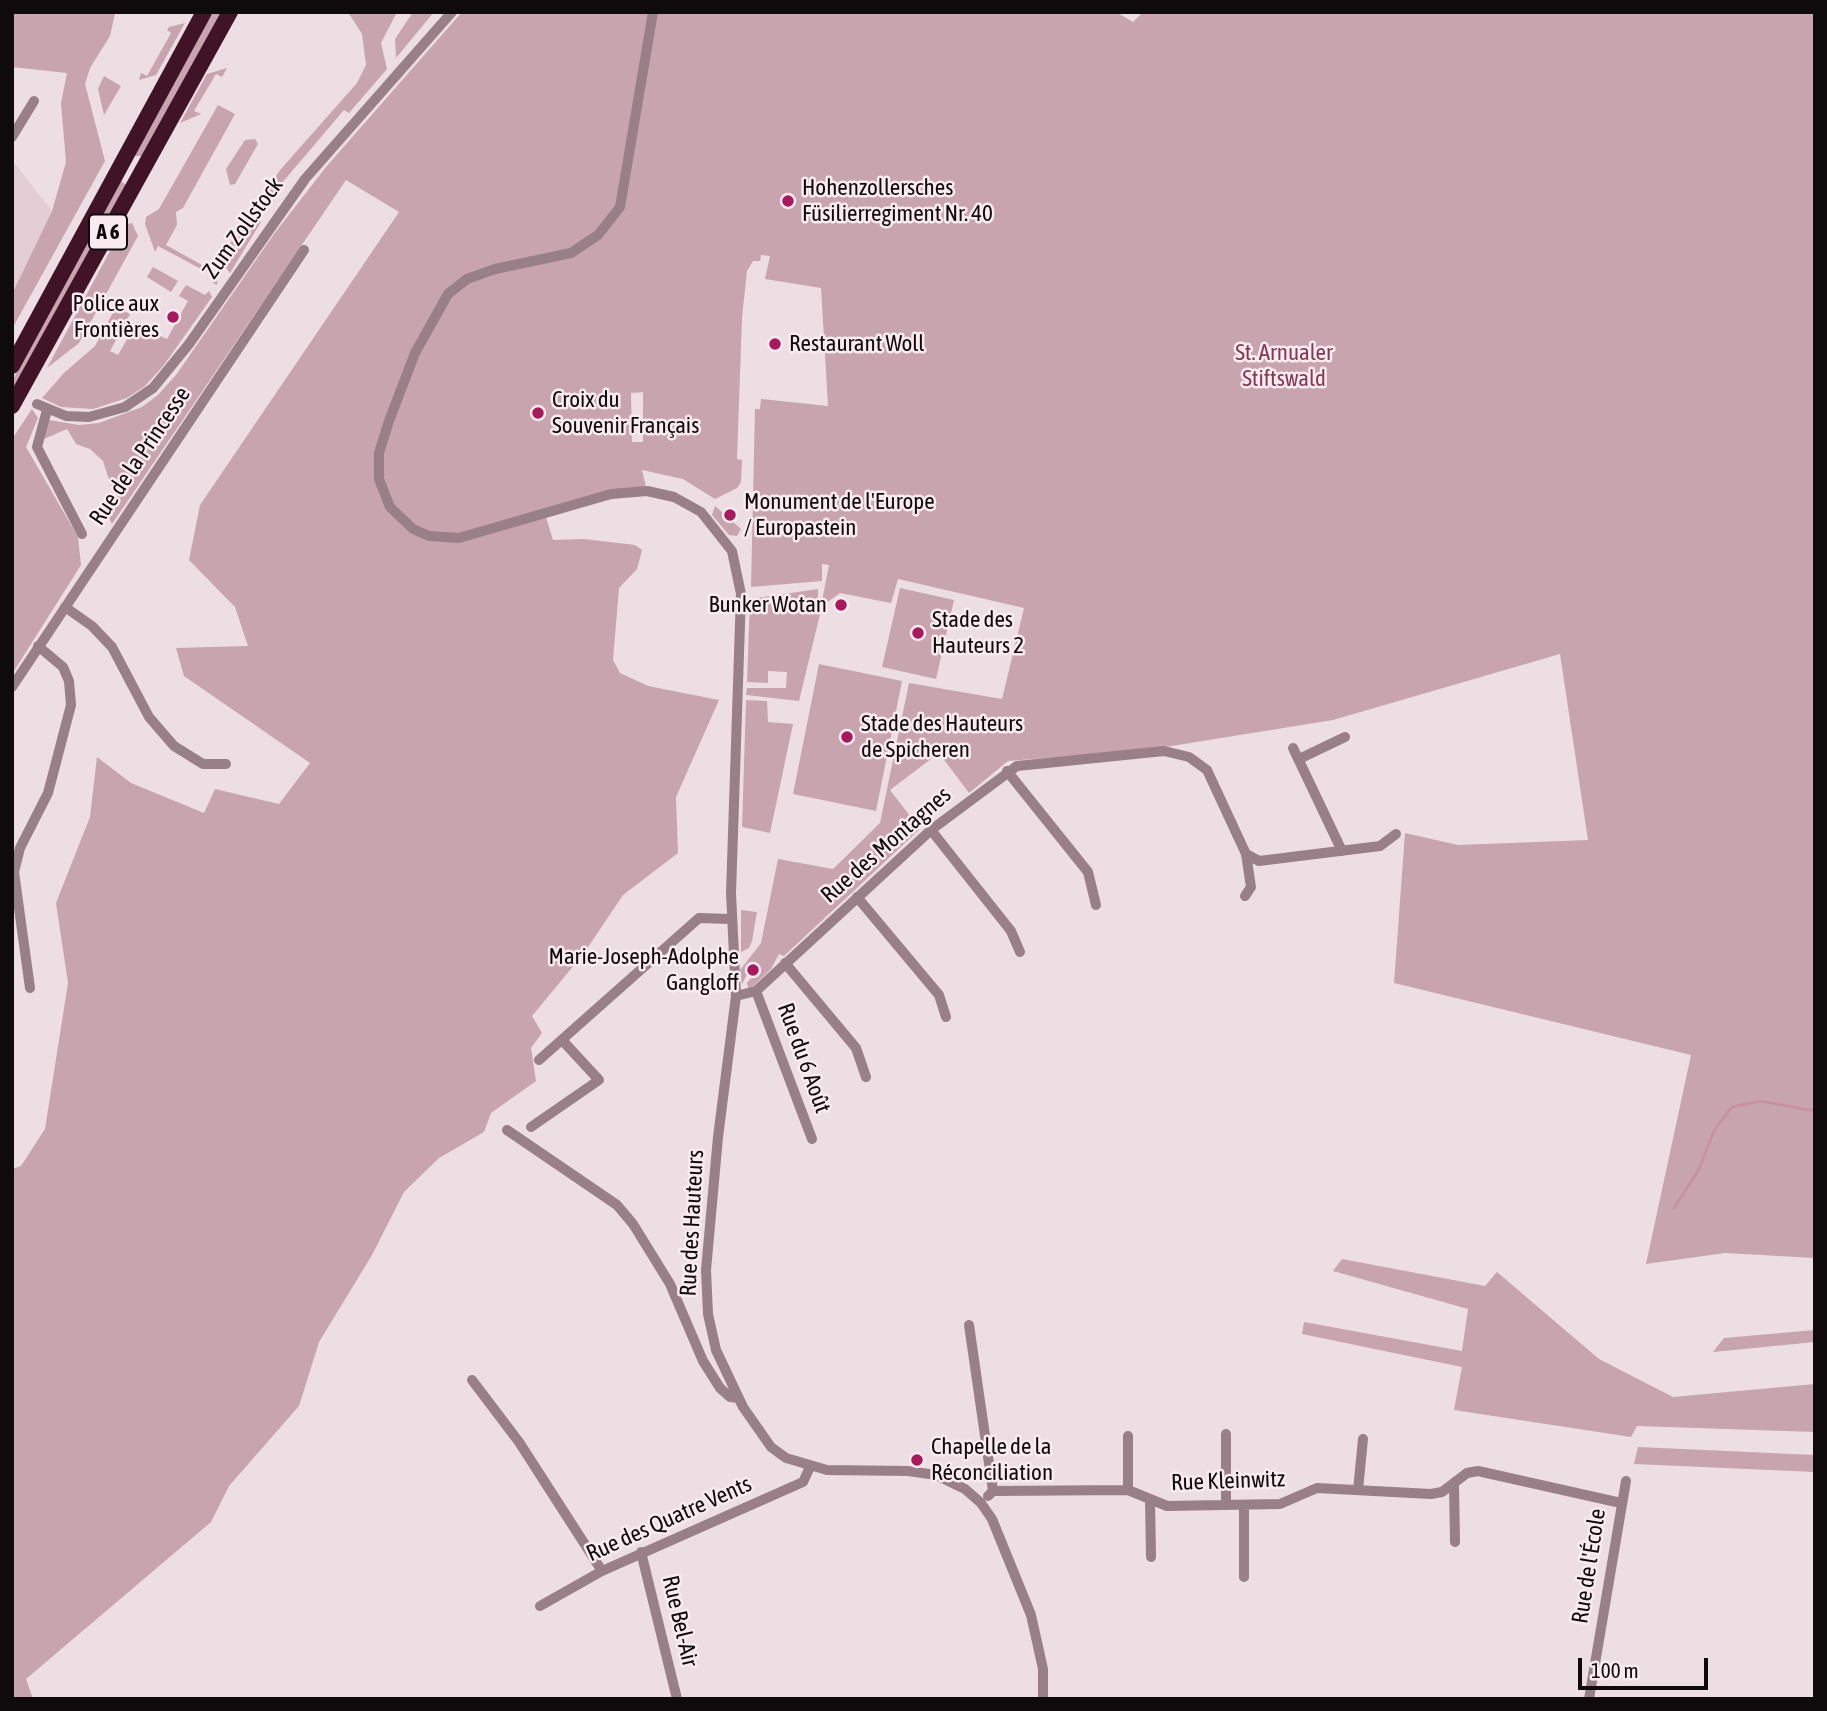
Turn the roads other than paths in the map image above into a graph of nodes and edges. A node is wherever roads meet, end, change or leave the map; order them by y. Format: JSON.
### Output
{"nodes":[{"id":1,"x":204,"y":12,"type":"edge"},
{"id":2,"x":230,"y":12,"type":"edge"},
{"id":3,"x":452,"y":12,"type":"edge"},
{"id":4,"x":653,"y":12,"type":"edge"},
{"id":5,"x":34,"y":101,"type":"dead end"},
{"id":6,"x":12,"y":137,"type":"edge"},
{"id":7,"x":304,"y":250,"type":"dead end"},
{"id":8,"x":12,"y":366,"type":"edge"},
{"id":9,"x":12,"y":406,"type":"edge"},
{"id":10,"x":82,"y":534,"type":"dead end"},
{"id":11,"x":65,"y":607,"type":"junction"},
{"id":12,"x":38,"y":646,"type":"junction"},
{"id":13,"x":12,"y":687,"type":"edge"},
{"id":14,"x":1345,"y":737,"type":"dead end"},
{"id":15,"x":1293,"y":748,"type":"dead end"},
{"id":16,"x":1299,"y":759,"type":"junction"},
{"id":17,"x":226,"y":764,"type":"dead end"},
{"id":18,"x":1007,"y":771,"type":"junction"},
{"id":19,"x":931,"y":830,"type":"junction"},
{"id":20,"x":1396,"y":834,"type":"dead end"},
{"id":21,"x":1342,"y":851,"type":"junction"},
{"id":22,"x":1246,"y":854,"type":"junction"},
{"id":23,"x":1245,"y":896,"type":"dead end"},
{"id":24,"x":857,"y":897,"type":"junction"},
{"id":25,"x":1096,"y":905,"type":"dead end"},
{"id":26,"x":731,"y":919,"type":"junction"},
{"id":27,"x":1020,"y":952,"type":"dead end"},
{"id":28,"x":785,"y":963,"type":"junction"},
{"id":29,"x":30,"y":988,"type":"dead end"},
{"id":30,"x":756,"y":991,"type":"junction"},
{"id":31,"x":736,"y":996,"type":"junction"},
{"id":32,"x":946,"y":1017,"type":"dead end"},
{"id":33,"x":562,"y":1040,"type":"junction"},
{"id":34,"x":539,"y":1060,"type":"dead end"},
{"id":35,"x":866,"y":1077,"type":"dead end"},
{"id":36,"x":531,"y":1127,"type":"dead end"},
{"id":37,"x":508,"y":1130,"type":"dead end"},
{"id":38,"x":812,"y":1139,"type":"dead end"},
{"id":39,"x":969,"y":1325,"type":"dead end"},
{"id":40,"x":472,"y":1380,"type":"dead end"},
{"id":41,"x":738,"y":1398,"type":"junction"},
{"id":42,"x":1226,"y":1434,"type":"dead end"},
{"id":43,"x":1128,"y":1436,"type":"dead end"},
{"id":44,"x":1363,"y":1439,"type":"dead end"},
{"id":45,"x":810,"y":1467,"type":"junction"},
{"id":46,"x":1626,"y":1481,"type":"dead end"},
{"id":47,"x":1454,"y":1485,"type":"junction"},
{"id":48,"x":1128,"y":1490,"type":"junction"},
{"id":49,"x":1358,"y":1490,"type":"junction"},
{"id":50,"x":993,"y":1491,"type":"junction"},
{"id":51,"x":1150,"y":1500,"type":"junction"},
{"id":52,"x":981,"y":1503,"type":"junction"},
{"id":53,"x":1621,"y":1503,"type":"junction"},
{"id":54,"x":1226,"y":1505,"type":"junction"},
{"id":55,"x":1244,"y":1505,"type":"junction"},
{"id":56,"x":1455,"y":1542,"type":"dead end"},
{"id":57,"x":642,"y":1552,"type":"junction"},
{"id":58,"x":1151,"y":1557,"type":"dead end"},
{"id":59,"x":602,"y":1571,"type":"junction"},
{"id":60,"x":1244,"y":1577,"type":"dead end"},
{"id":61,"x":540,"y":1606,"type":"dead end"},
{"id":62,"x":677,"y":1699,"type":"edge"},
{"id":63,"x":1043,"y":1699,"type":"edge"},
{"id":64,"x":1588,"y":1699,"type":"edge"}],
"edges":[{"from":1,"to":8,"type":"highway","number":"A 6"},
{"from":2,"to":9,"type":"highway","number":"A 6"},
{"from":3,"to":10,"type":"street","name":"Zum Zollstock"},
{"from":4,"to":26,"type":"street","name":"Rue des Hauteurs"},
{"from":5,"to":6,"type":"street"},
{"from":7,"to":11,"type":"street","name":"Rue de la Princesse"},
{"from":11,"to":12,"type":"street","name":"Rue de la Princesse"},
{"from":11,"to":17,"type":"street"},
{"from":12,"to":13,"type":"street","name":"Rue de la Princesse"},
{"from":12,"to":29,"type":"street"},
{"from":14,"to":16,"type":"street"},
{"from":15,"to":16,"type":"street"},
{"from":16,"to":21,"type":"street"},
{"from":18,"to":19,"type":"street","name":"Rue des Montagnes"},
{"from":18,"to":22,"type":"street","name":"Rue des Montagnes"},
{"from":18,"to":25,"type":"street"},
{"from":19,"to":24,"type":"street","name":"Rue des Montagnes"},
{"from":19,"to":27,"type":"street"},
{"from":20,"to":21,"type":"street"},
{"from":21,"to":22,"type":"street"},
{"from":22,"to":23,"type":"street"},
{"from":24,"to":28,"type":"street","name":"Rue des Montagnes"},
{"from":24,"to":32,"type":"street"},
{"from":26,"to":31,"type":"street","name":"Rue des Hauteurs"},
{"from":26,"to":33,"type":"street"},
{"from":28,"to":30,"type":"street","name":"Rue des Montagnes"},
{"from":28,"to":35,"type":"street"},
{"from":30,"to":31,"type":"street","name":"Rue des Montagnes"},
{"from":30,"to":38,"type":"street","name":"Rue du 6 Août"},
{"from":31,"to":41,"type":"street","name":"Rue des Hauteurs"},
{"from":33,"to":34,"type":"street"},
{"from":33,"to":36,"type":"street"},
{"from":37,"to":41,"type":"street"},
{"from":39,"to":50,"type":"street"},
{"from":40,"to":59,"type":"street"},
{"from":41,"to":45,"type":"street","name":"Rue des Hauteurs"},
{"from":42,"to":54,"type":"street"},
{"from":43,"to":48,"type":"street"},
{"from":44,"to":49,"type":"street"},
{"from":45,"to":52,"type":"street","name":"Rue des Hauteurs"},
{"from":45,"to":57,"type":"street","name":"Rue des Quatre Vents"},
{"from":46,"to":53,"type":"street","name":"Rue de l'École"},
{"from":47,"to":49,"type":"street","name":"Rue Kleinwitz"},
{"from":47,"to":53,"type":"street","name":"Rue Kleinwitz"},
{"from":47,"to":56,"type":"street"},
{"from":48,"to":50,"type":"street","name":"Rue Kleinwitz"},
{"from":48,"to":51,"type":"street","name":"Rue Kleinwitz"},
{"from":49,"to":55,"type":"street","name":"Rue Kleinwitz"},
{"from":50,"to":52,"type":"street"},
{"from":51,"to":54,"type":"street","name":"Rue Kleinwitz"},
{"from":51,"to":58,"type":"street"},
{"from":52,"to":63,"type":"street","name":"Rue des Hauteurs"},
{"from":53,"to":64,"type":"street","name":"Rue de l'École"},
{"from":54,"to":55,"type":"street","name":"Rue Kleinwitz"},
{"from":55,"to":60,"type":"street"},
{"from":57,"to":59,"type":"street","name":"Rue des Quatre Vents"},
{"from":57,"to":62,"type":"street","name":"Rue Bel-Air"},
{"from":59,"to":61,"type":"street","name":"Rue des Quatre Vents"}]}
